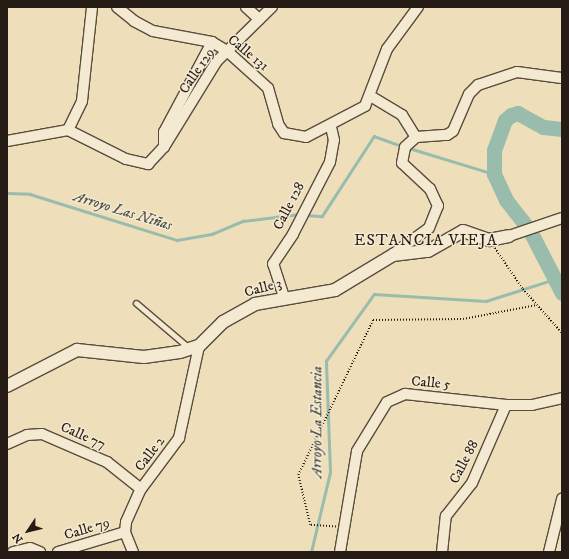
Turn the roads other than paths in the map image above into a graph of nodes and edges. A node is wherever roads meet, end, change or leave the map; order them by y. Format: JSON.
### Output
{"nodes":[{"id":1,"x":92,"y":7,"type":"edge"},
{"id":2,"x":117,"y":7,"type":"edge"},
{"id":3,"x":246,"y":7,"type":"edge"},
{"id":4,"x":272,"y":7,"type":"edge"},
{"id":5,"x":418,"y":7,"type":"edge"},
{"id":6,"x":259,"y":19,"type":"junction"},
{"id":7,"x":212,"y":42,"type":"junction"},
{"id":8,"x":226,"y":51,"type":"junction"},
{"id":9,"x":562,"y":78,"type":"edge"},
{"id":10,"x":372,"y":97,"type":"junction"},
{"id":11,"x":331,"y":127,"type":"junction"},
{"id":12,"x":68,"y":130,"type":"junction"},
{"id":13,"x":416,"y":137,"type":"junction"},
{"id":14,"x":7,"y":141,"type":"edge"},
{"id":15,"x":164,"y":148,"type":"junction"},
{"id":16,"x":562,"y":218,"type":"edge"},
{"id":17,"x":509,"y":236,"type":"joint"},
{"id":18,"x":393,"y":255,"type":"junction"},
{"id":19,"x":284,"y":297,"type":"junction"},
{"id":20,"x":136,"y":303,"type":"dead end"},
{"id":21,"x":194,"y":347,"type":"junction"},
{"id":22,"x":7,"y":386,"type":"edge"},
{"id":23,"x":562,"y":398,"type":"edge"},
{"id":24,"x":506,"y":405,"type":"junction"},
{"id":25,"x":7,"y":444,"type":"edge"},
{"id":26,"x":141,"y":489,"type":"junction"},
{"id":27,"x":562,"y":498,"type":"edge"},
{"id":28,"x":125,"y":532,"type":"junction"},
{"id":29,"x":13,"y":552,"type":"edge"},
{"id":30,"x":40,"y":552,"type":"edge"},
{"id":31,"x":58,"y":552,"type":"edge"},
{"id":32,"x":133,"y":552,"type":"edge"},
{"id":33,"x":340,"y":552,"type":"edge"},
{"id":34,"x":442,"y":552,"type":"edge"},
{"id":35,"x":549,"y":552,"type":"edge"}],
"edges":[{"from":1,"to":12,"type":"street"},
{"from":2,"to":7,"type":"street","name":"Calle 131"},
{"from":3,"to":6,"type":"street"},
{"from":4,"to":6,"type":"street","name":"Calle 129"},
{"from":5,"to":10,"type":"street"},
{"from":6,"to":8,"type":"street","name":"Calle 129"},
{"from":7,"to":8,"type":"street","name":"Calle 131"},
{"from":7,"to":15,"type":"street"},
{"from":8,"to":11,"type":"street","name":"Calle 131"},
{"from":8,"to":15,"type":"street","name":"Calle 129"},
{"from":9,"to":13,"type":"street"},
{"from":10,"to":11,"type":"street","name":"Calle 131"},
{"from":10,"to":13,"type":"street"},
{"from":11,"to":19,"type":"street","name":"Calle 128"},
{"from":12,"to":14,"type":"street"},
{"from":12,"to":15,"type":"street","name":"Calle 129"},
{"from":13,"to":18,"type":"street"},
{"from":16,"to":17,"type":"street"},
{"from":17,"to":18,"type":"street","name":"Calle 3"},
{"from":18,"to":19,"type":"street","name":"Calle 3"},
{"from":19,"to":21,"type":"street","name":"Calle 3"},
{"from":20,"to":21,"type":"lane"},
{"from":21,"to":22,"type":"street"},
{"from":21,"to":26,"type":"street","name":"Calle 2"},
{"from":23,"to":24,"type":"street","name":"Calle 5"},
{"from":24,"to":33,"type":"street","name":"Calle 5"},
{"from":24,"to":34,"type":"street","name":"Calle 88"},
{"from":25,"to":26,"type":"street","name":"Calle 77"},
{"from":26,"to":28,"type":"street","name":"Calle 2"},
{"from":27,"to":35,"type":"street"},
{"from":28,"to":31,"type":"street","name":"Calle 79"},
{"from":28,"to":32,"type":"street"},
{"from":29,"to":30,"type":"street"}]}
